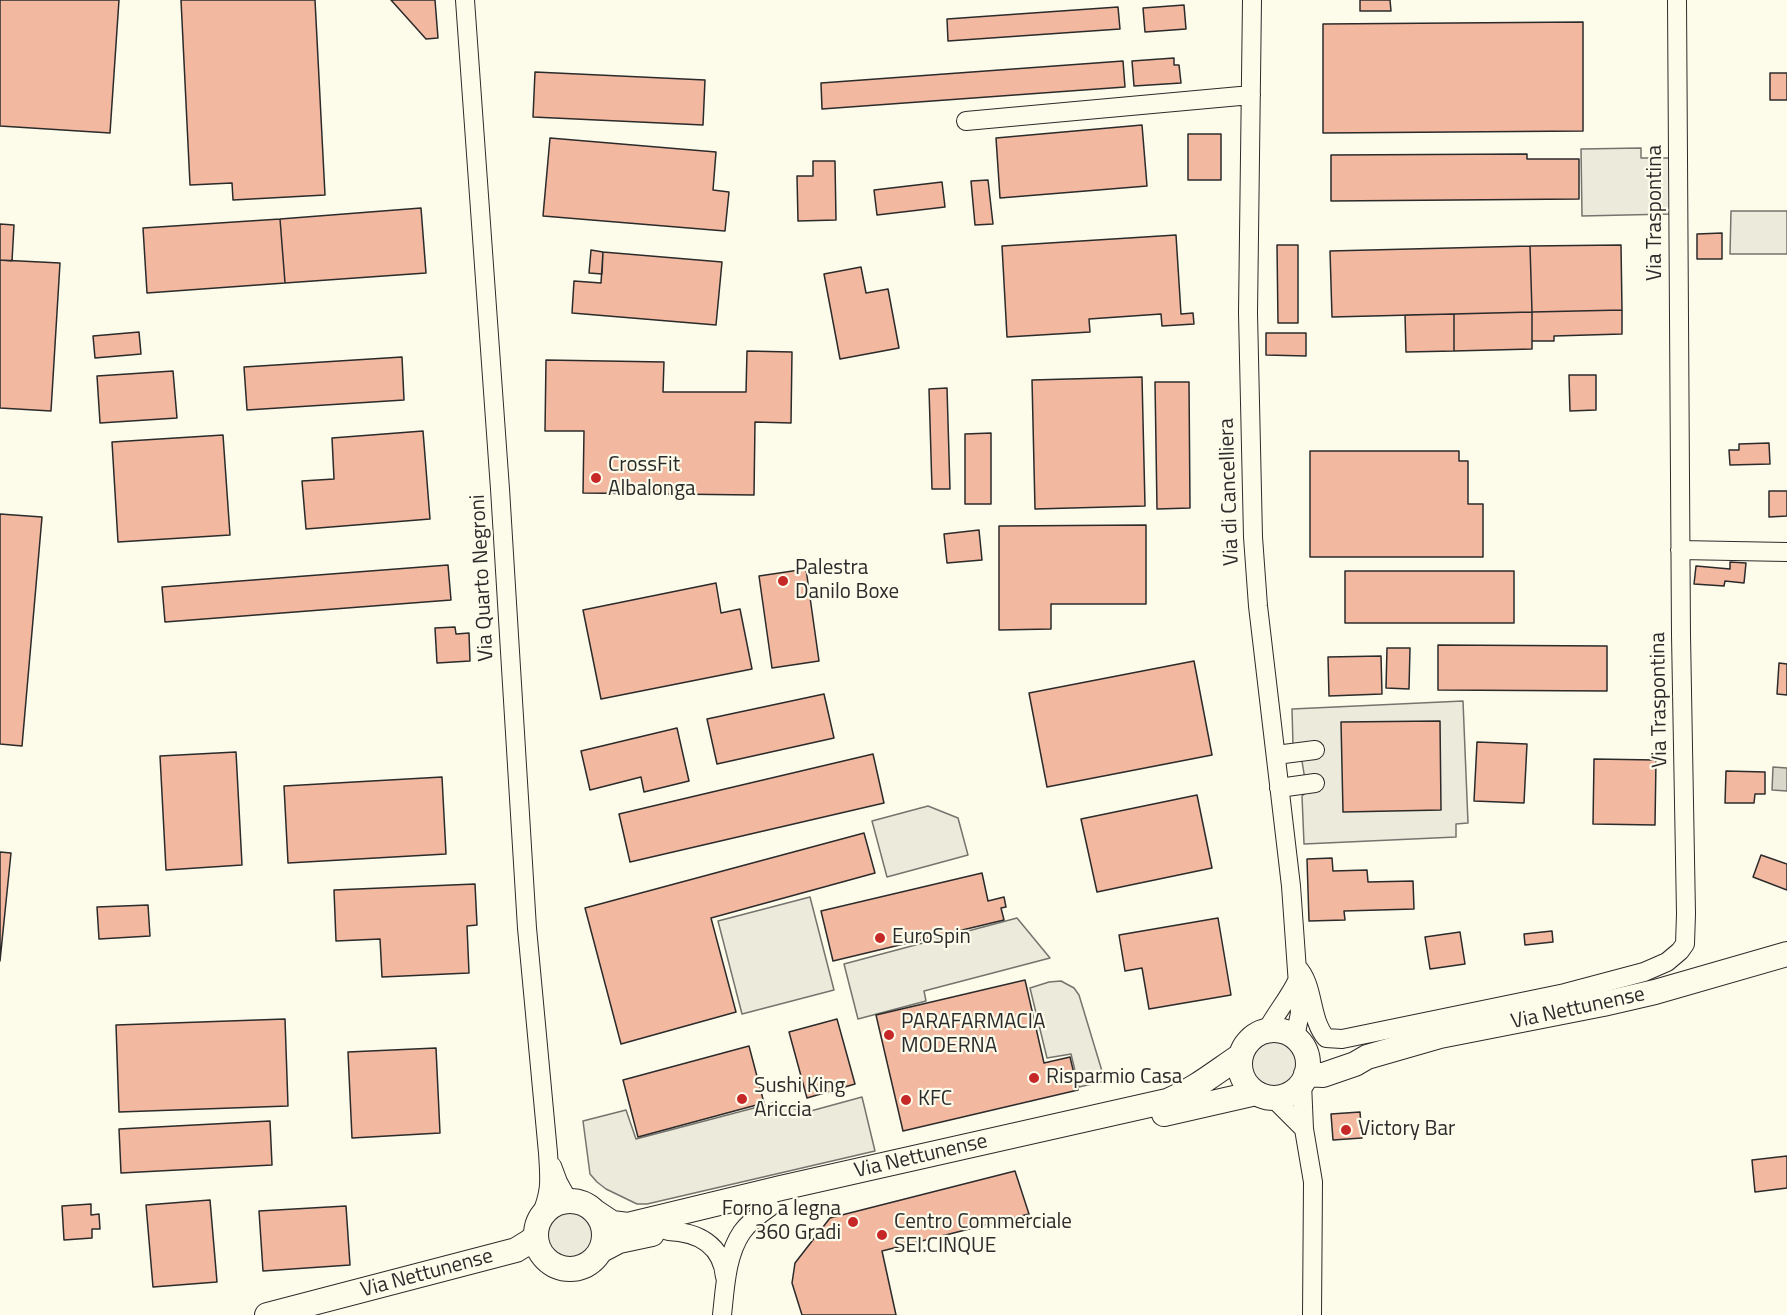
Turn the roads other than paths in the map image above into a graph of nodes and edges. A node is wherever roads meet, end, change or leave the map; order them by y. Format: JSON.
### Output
{"nodes":[{"id":1,"x":465,"y":0,"type":"edge"},
{"id":2,"x":1252,"y":0,"type":"edge"},
{"id":3,"x":1677,"y":0,"type":"edge"},
{"id":4,"x":1251,"y":95,"type":"junction"},
{"id":5,"x":966,"y":121,"type":"dead end"},
{"id":6,"x":1680,"y":550,"type":"junction"},
{"id":7,"x":1787,"y":552,"type":"edge"},
{"id":8,"x":1315,"y":750,"type":"dead end"},
{"id":9,"x":1276,"y":755,"type":"junction"},
{"id":10,"x":1315,"y":783,"type":"dead end"},
{"id":11,"x":1279,"y":788,"type":"junction"},
{"id":12,"x":1787,"y":954,"type":"edge"},
{"id":13,"x":1297,"y":974,"type":"junction"},
{"id":14,"x":1268,"y":1030,"type":"junction"},
{"id":15,"x":1300,"y":1042,"type":"junction"},
{"id":16,"x":1240,"y":1056,"type":"junction"},
{"id":17,"x":1367,"y":1057,"type":"junction"},
{"id":18,"x":1304,"y":1079,"type":"junction"},
{"id":19,"x":1264,"y":1095,"type":"junction"},
{"id":20,"x":1304,"y":1129,"type":"junction"},
{"id":21,"x":548,"y":1153,"type":"junction"},
{"id":22,"x":568,"y":1200,"type":"junction"},
{"id":23,"x":770,"y":1207,"type":"junction"},
{"id":24,"x":594,"y":1211,"type":"junction"},
{"id":25,"x":668,"y":1231,"type":"junction"},
{"id":26,"x":539,"y":1236,"type":"junction"},
{"id":27,"x":600,"y":1251,"type":"junction"},
{"id":28,"x":726,"y":1286,"type":"junction"},
{"id":29,"x":281,"y":1314,"type":"edge"},
{"id":30,"x":722,"y":1315,"type":"edge"},
{"id":31,"x":1312,"y":1315,"type":"edge"}],
"edges":[{"from":1,"to":21,"type":"street","name":"Via Quarto Negroni"},
{"from":2,"to":4,"type":"street","name":"Via di Cancelliera"},
{"from":3,"to":6,"type":"street","name":"Via Traspontina"},
{"from":4,"to":5,"type":"street"},
{"from":4,"to":9,"type":"street","name":"Via di Cancelliera"},
{"from":6,"to":7,"type":"street"},
{"from":6,"to":13,"type":"street","name":"Via Traspontina"},
{"from":8,"to":9,"type":"street"},
{"from":9,"to":11,"type":"street","name":"Via di Cancelliera"},
{"from":10,"to":11,"type":"street"},
{"from":11,"to":13,"type":"street","name":"Via di Cancelliera"},
{"from":12,"to":17,"type":"main road","name":"Via Nettunense"},
{"from":13,"to":14,"type":"street"},
{"from":13,"to":15,"type":"street","name":"Via di Cancelliera"},
{"from":14,"to":15,"type":"main road","name":"Via Nettunense"},
{"from":14,"to":16,"type":"main road","name":"Via Nettunense"},
{"from":15,"to":17,"type":"main road","name":"Via Nettunense"},
{"from":15,"to":18,"type":"main road"},
{"from":16,"to":19,"type":"main road"},
{"from":16,"to":24,"type":"main road","name":"Via Nettunense"},
{"from":17,"to":18,"type":"main road","name":"Via Nettunense"},
{"from":18,"to":19,"type":"main road","name":"Via Nettunense"},
{"from":18,"to":20,"type":"street"},
{"from":19,"to":20,"type":"street"},
{"from":19,"to":23,"type":"main road","name":"Via Nettunense"},
{"from":20,"to":31,"type":"street"},
{"from":21,"to":22,"type":"street","name":"Via Quarto Negroni"},
{"from":21,"to":26,"type":"street","name":"Via Quarto Negroni"},
{"from":22,"to":24,"type":"main road"},
{"from":22,"to":26,"type":"main road"},
{"from":23,"to":25,"type":"main road","name":"Via Nettunense"},
{"from":23,"to":28,"type":"street"},
{"from":24,"to":27,"type":"main road"},
{"from":25,"to":27,"type":"main road","name":"Via Nettunense"},
{"from":25,"to":28,"type":"street"},
{"from":26,"to":27,"type":"main road"},
{"from":26,"to":29,"type":"main road","name":"Via Nettunense"},
{"from":28,"to":30,"type":"street"}]}
